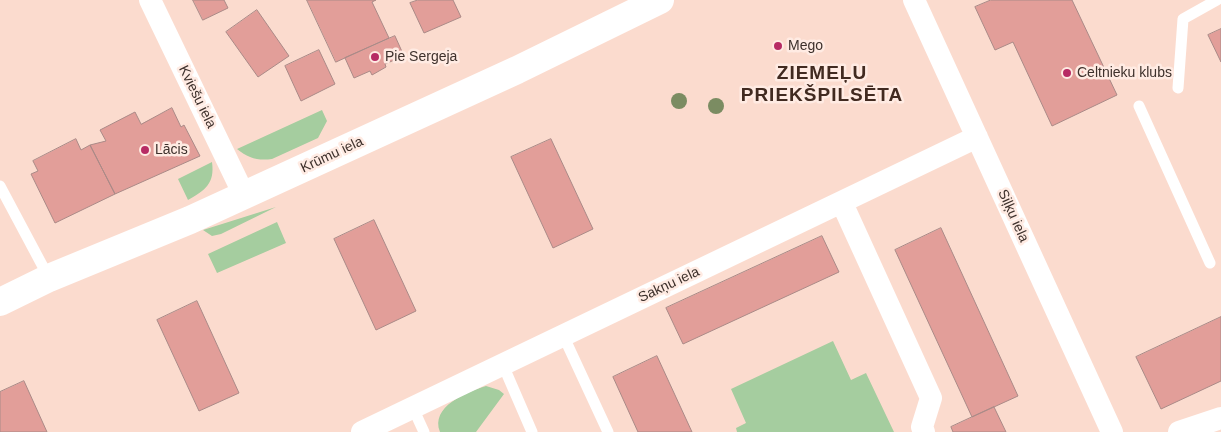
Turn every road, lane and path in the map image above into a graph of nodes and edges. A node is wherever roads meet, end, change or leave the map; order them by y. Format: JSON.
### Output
{"nodes":[{"id":1,"x":150,"y":0,"type":"edge"},
{"id":2,"x":660,"y":0,"type":"edge"},
{"id":3,"x":914,"y":0,"type":"edge"},
{"id":4,"x":1217,"y":0,"type":"edge"},
{"id":5,"x":633,"y":6,"type":"edge"},
{"id":6,"x":1178,"y":88,"type":"dead end"},
{"id":7,"x":1139,"y":106,"type":"dead end"},
{"id":8,"x":977,"y":137,"type":"junction"},
{"id":9,"x":1,"y":189,"type":"edge"},
{"id":10,"x":244,"y":195,"type":"junction"},
{"id":11,"x":842,"y":203,"type":"junction"},
{"id":12,"x":1210,"y":262,"type":"dead end"},
{"id":13,"x":50,"y":278,"type":"junction"},
{"id":14,"x":0,"y":302,"type":"edge"},
{"id":15,"x":563,"y":335,"type":"junction"},
{"id":16,"x":503,"y":365,"type":"junction"},
{"id":17,"x":413,"y":408,"type":"junction"},
{"id":18,"x":1221,"y":418,"type":"edge"},
{"id":19,"x":362,"y":432,"type":"edge"},
{"id":20,"x":424,"y":432,"type":"edge"},
{"id":21,"x":532,"y":432,"type":"edge"},
{"id":22,"x":608,"y":432,"type":"edge"},
{"id":23,"x":924,"y":432,"type":"edge"},
{"id":24,"x":1112,"y":432,"type":"edge"},
{"id":25,"x":1179,"y":432,"type":"edge"}],
"edges":[{"from":1,"to":10,"type":"street","name":"Kviešu iela"},
{"from":2,"to":5,"type":"street","name":"Krūmu iela"},
{"from":3,"to":8,"type":"street","name":"Siļķu iela"},
{"from":4,"to":6,"type":"lane"},
{"from":5,"to":10,"type":"street","name":"Krūmu iela"},
{"from":7,"to":12,"type":"lane"},
{"from":8,"to":11,"type":"street","name":"Sakņu iela"},
{"from":8,"to":24,"type":"street","name":"Siļķu iela"},
{"from":9,"to":13,"type":"lane"},
{"from":10,"to":13,"type":"street","name":"Krūmu iela"},
{"from":11,"to":15,"type":"street","name":"Sakņu iela"},
{"from":11,"to":23,"type":"street"},
{"from":13,"to":14,"type":"street","name":"Krūmu iela"},
{"from":15,"to":16,"type":"street","name":"Sakņu iela"},
{"from":15,"to":22,"type":"lane"},
{"from":16,"to":17,"type":"street","name":"Sakņu iela"},
{"from":16,"to":21,"type":"lane"},
{"from":17,"to":19,"type":"street","name":"Sakņu iela"},
{"from":17,"to":20,"type":"lane"},
{"from":18,"to":25,"type":"street"}]}
